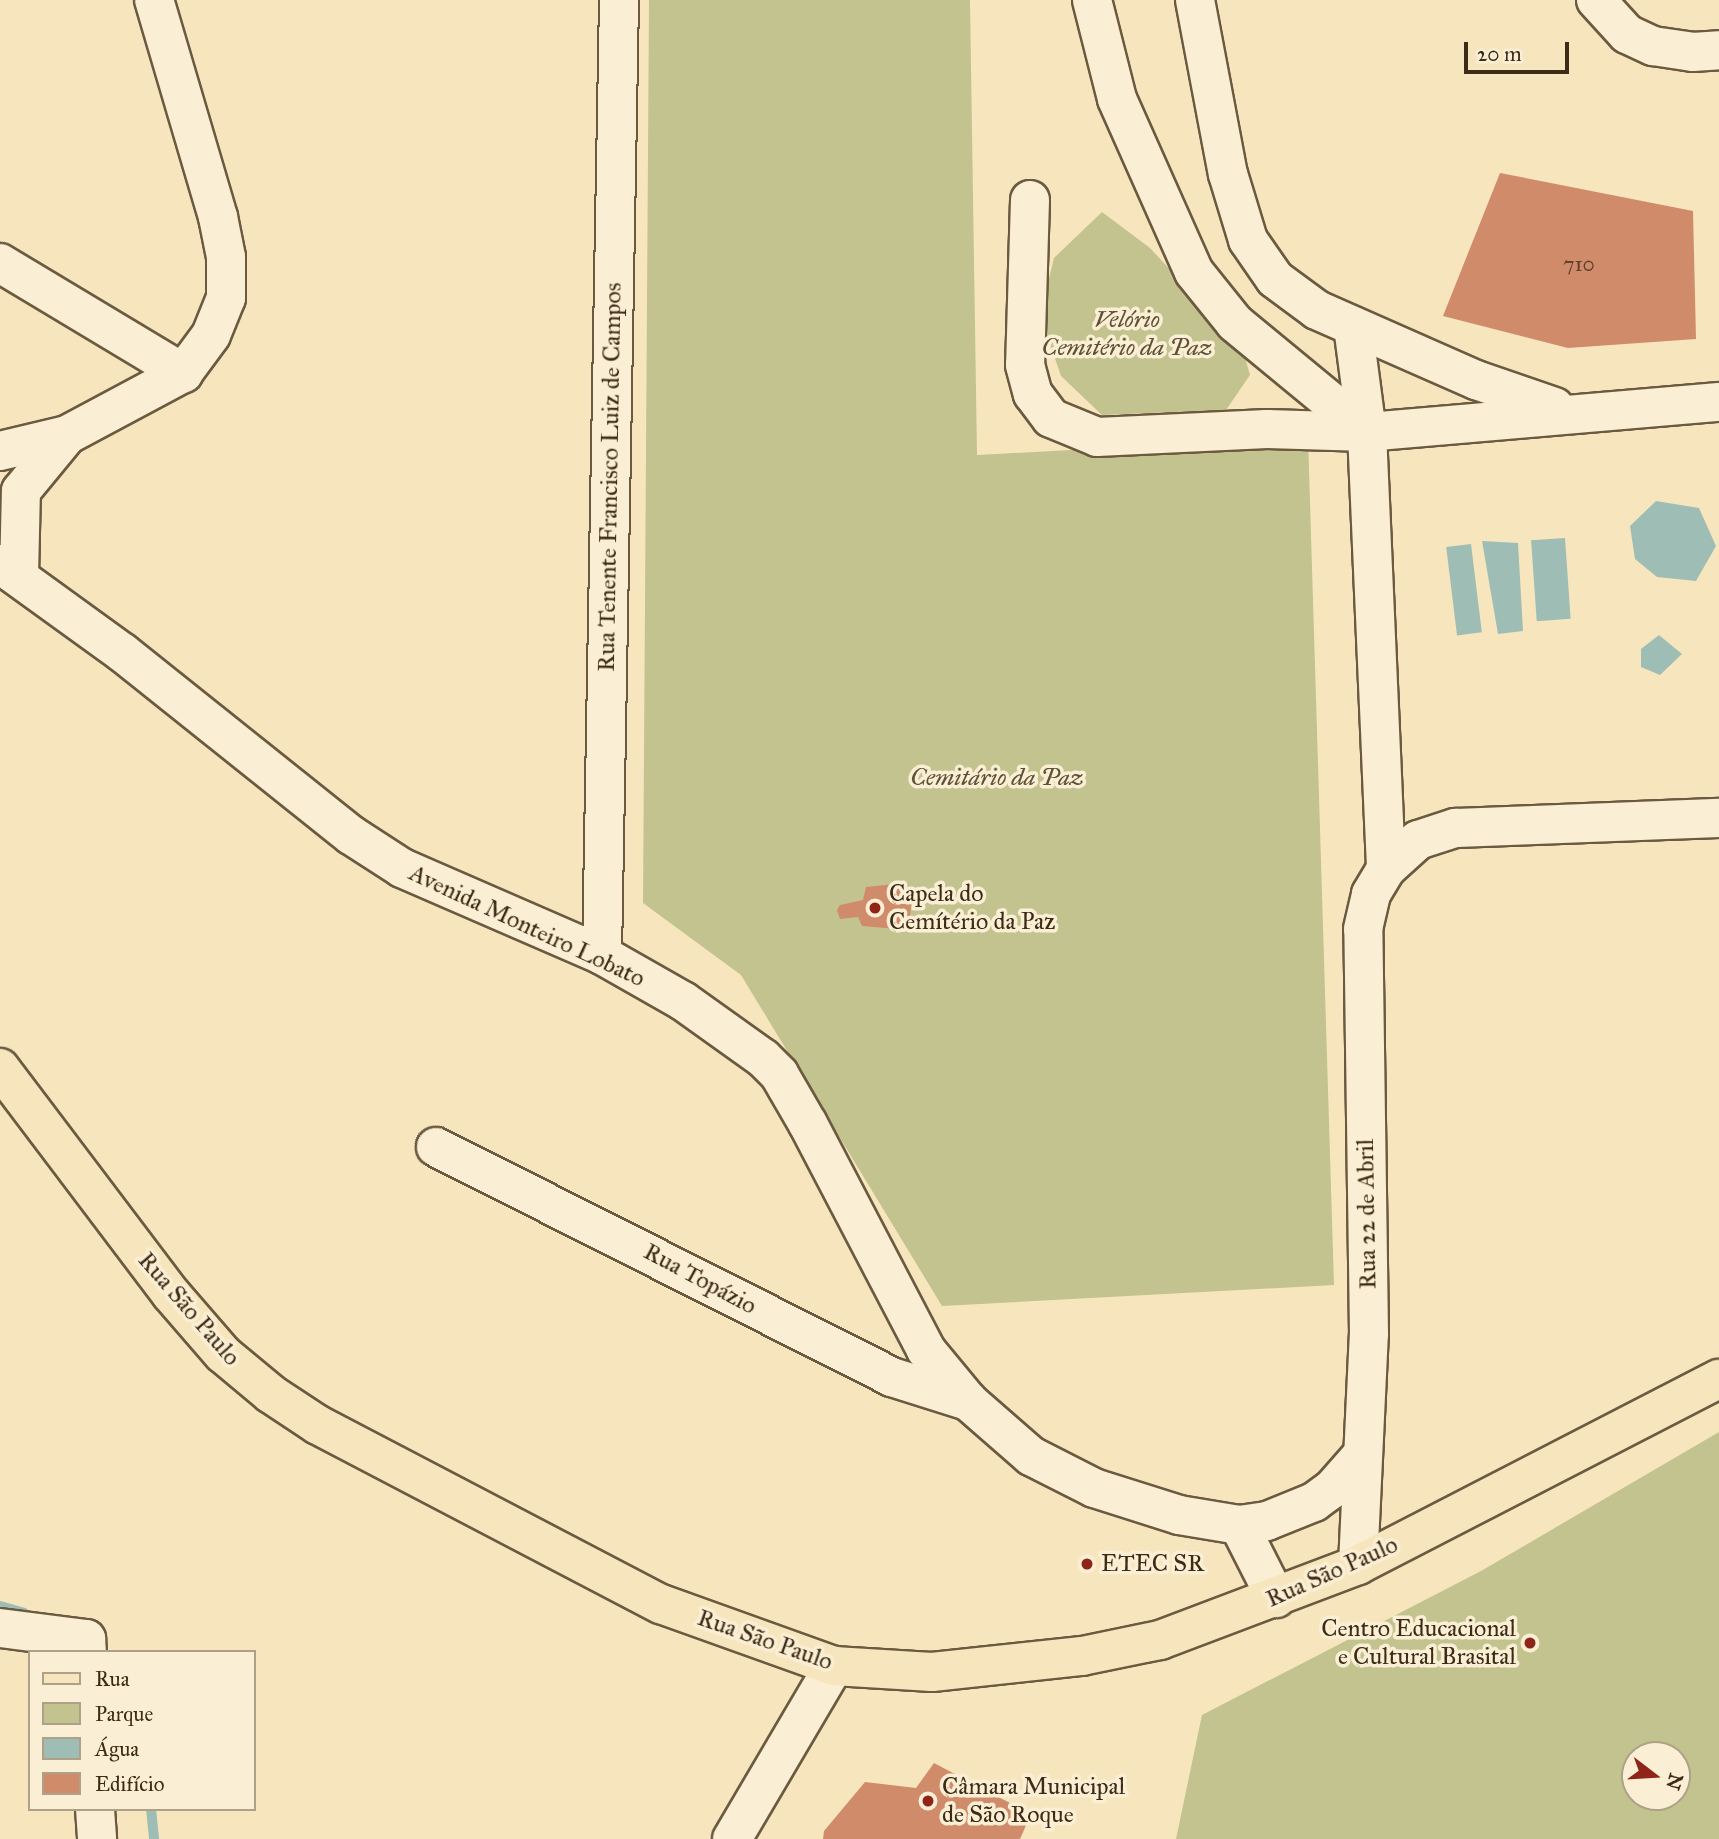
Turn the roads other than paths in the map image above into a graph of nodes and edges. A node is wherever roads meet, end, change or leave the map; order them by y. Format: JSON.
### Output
{"nodes":[{"id":1,"x":154,"y":0,"type":"edge"},
{"id":2,"x":620,"y":0,"type":"edge"},
{"id":3,"x":1092,"y":0,"type":"edge"},
{"id":4,"x":1195,"y":0,"type":"edge"},
{"id":5,"x":1595,"y":0,"type":"edge"},
{"id":6,"x":1719,"y":50,"type":"edge"},
{"id":7,"x":1030,"y":200,"type":"dead end"},
{"id":8,"x":0,"y":263,"type":"edge"},
{"id":9,"x":1353,"y":326,"type":"junction"},
{"id":10,"x":183,"y":373,"type":"junction"},
{"id":11,"x":1719,"y":402,"type":"edge"},
{"id":12,"x":1574,"y":412,"type":"junction"},
{"id":13,"x":1367,"y":432,"type":"junction"},
{"id":14,"x":67,"y":435,"type":"junction"},
{"id":15,"x":0,"y":451,"type":"edge"},
{"id":16,"x":10,"y":570,"type":"edge"},
{"id":17,"x":1719,"y":818,"type":"edge"},
{"id":18,"x":1386,"y":869,"type":"junction"},
{"id":19,"x":602,"y":955,"type":"junction"},
{"id":20,"x":0,"y":1068,"type":"edge"},
{"id":21,"x":436,"y":1147,"type":"dead end"},
{"id":22,"x":1719,"y":1379,"type":"edge"},
{"id":23,"x":968,"y":1401,"type":"junction"},
{"id":24,"x":1361,"y":1455,"type":"junction"},
{"id":25,"x":1239,"y":1525,"type":"junction"},
{"id":26,"x":1358,"y":1565,"type":"junction"},
{"id":27,"x":1276,"y":1598,"type":"junction"},
{"id":28,"x":0,"y":1628,"type":"edge"},
{"id":29,"x":86,"y":1650,"type":"edge"},
{"id":30,"x":834,"y":1665,"type":"junction"},
{"id":31,"x":95,"y":1811,"type":"edge"},
{"id":32,"x":97,"y":1839,"type":"edge"},
{"id":33,"x":732,"y":1839,"type":"edge"}],
"edges":[{"from":1,"to":10,"type":"street"},
{"from":2,"to":19,"type":"street","name":"Rua Tenente Francisco Luiz de Campos"},
{"from":3,"to":13,"type":"street"},
{"from":4,"to":9,"type":"street"},
{"from":5,"to":6,"type":"street"},
{"from":7,"to":13,"type":"street"},
{"from":8,"to":10,"type":"street"},
{"from":9,"to":12,"type":"street"},
{"from":9,"to":13,"type":"street"},
{"from":10,"to":14,"type":"street"},
{"from":11,"to":12,"type":"street"},
{"from":12,"to":13,"type":"street"},
{"from":13,"to":18,"type":"street"},
{"from":14,"to":15,"type":"street"},
{"from":14,"to":16,"type":"street"},
{"from":16,"to":19,"type":"street","name":"Avenida Monteiro Lobato"},
{"from":17,"to":18,"type":"street"},
{"from":18,"to":24,"type":"street","name":"Rua 22 de Abril"},
{"from":19,"to":23,"type":"street","name":"Avenida Monteiro Lobato"},
{"from":20,"to":30,"type":"main road","name":"Rua São Paulo"},
{"from":21,"to":23,"type":"street","name":"Rua Topázio"},
{"from":22,"to":26,"type":"main road","name":"Rua São Paulo"},
{"from":23,"to":25,"type":"street","name":"Avenida Monteiro Lobato"},
{"from":24,"to":25,"type":"street"},
{"from":24,"to":26,"type":"street","name":"Rua 22 de Abril"},
{"from":25,"to":27,"type":"street"},
{"from":26,"to":27,"type":"main road","name":"Rua São Paulo"},
{"from":27,"to":30,"type":"main road","name":"Rua São Paulo"},
{"from":28,"to":29,"type":"street"},
{"from":30,"to":33,"type":"street"},
{"from":31,"to":32,"type":"street"}]}
